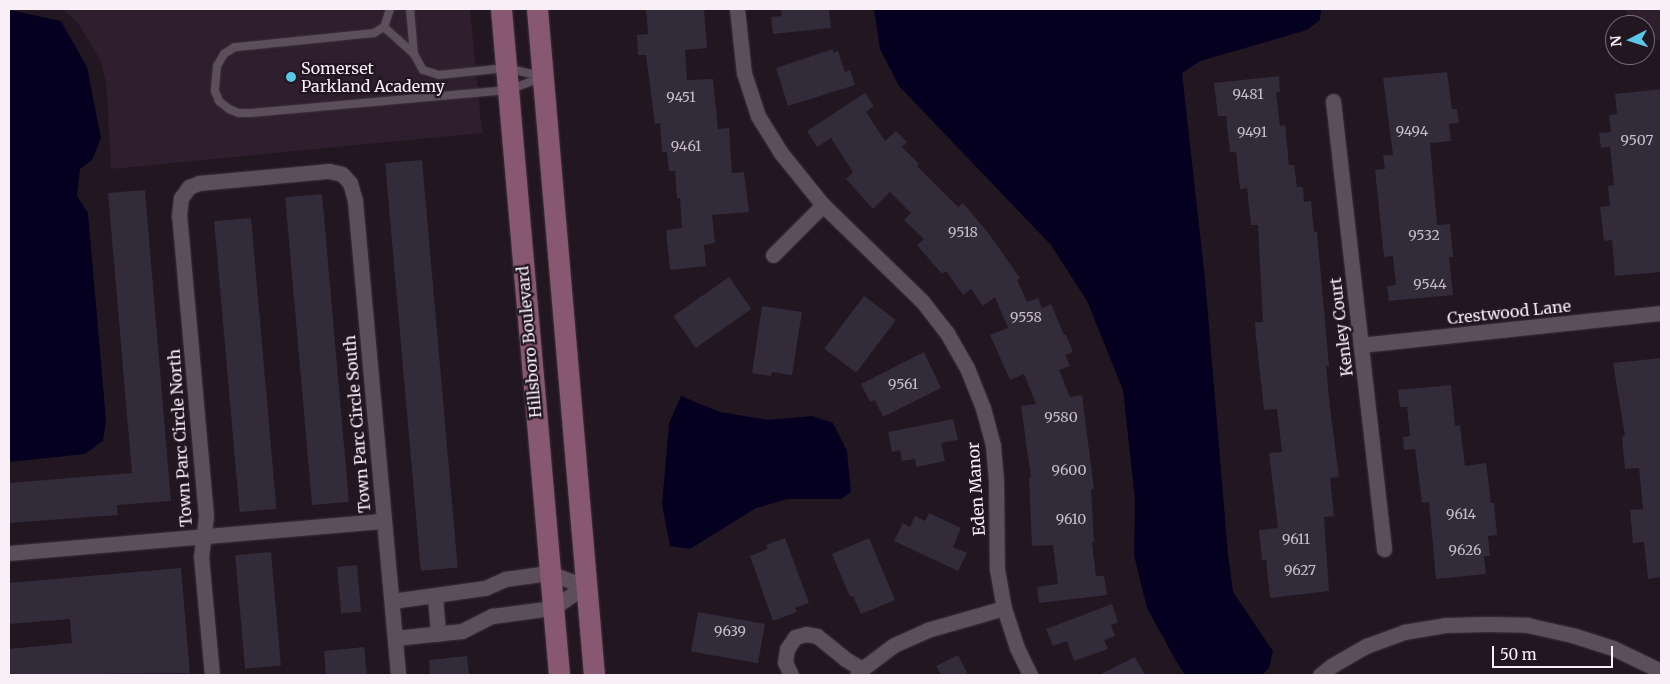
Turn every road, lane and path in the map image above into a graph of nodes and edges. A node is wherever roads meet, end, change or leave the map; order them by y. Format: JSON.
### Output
{"nodes":[{"id":1,"x":390,"y":9,"type":"edge"},
{"id":2,"x":410,"y":9,"type":"edge"},
{"id":3,"x":501,"y":9,"type":"edge"},
{"id":4,"x":536,"y":9,"type":"edge"},
{"id":5,"x":737,"y":9,"type":"edge"},
{"id":6,"x":384,"y":27,"type":"junction"},
{"id":7,"x":414,"y":54,"type":"junction"},
{"id":8,"x":506,"y":68,"type":"junction"},
{"id":9,"x":543,"y":77,"type":"junction"},
{"id":10,"x":508,"y":90,"type":"junction"},
{"id":11,"x":1333,"y":101,"type":"dead end"},
{"id":12,"x":181,"y":198,"type":"joint"},
{"id":13,"x":823,"y":205,"type":"junction"},
{"id":14,"x":773,"y":255,"type":"dead end"},
{"id":15,"x":1661,"y":313,"type":"edge"},
{"id":16,"x":1361,"y":345,"type":"junction"},
{"id":17,"x":383,"y":521,"type":"junction"},
{"id":18,"x":204,"y":536,"type":"junction"},
{"id":19,"x":1384,"y":549,"type":"dead end"},
{"id":20,"x":9,"y":553,"type":"edge"},
{"id":21,"x":549,"y":573,"type":"junction"},
{"id":22,"x":585,"y":586,"type":"junction"},
{"id":23,"x":435,"y":597,"type":"junction"},
{"id":24,"x":392,"y":601,"type":"junction"},
{"id":25,"x":552,"y":608,"type":"junction"},
{"id":26,"x":1004,"y":608,"type":"junction"},
{"id":27,"x":438,"y":634,"type":"junction"},
{"id":28,"x":395,"y":638,"type":"junction"},
{"id":29,"x":1661,"y":671,"type":"edge"},
{"id":30,"x":859,"y":672,"type":"edge"},
{"id":31,"x":212,"y":675,"type":"edge"},
{"id":32,"x":398,"y":675,"type":"edge"},
{"id":33,"x":558,"y":675,"type":"edge"},
{"id":34,"x":594,"y":675,"type":"edge"},
{"id":35,"x":791,"y":675,"type":"edge"},
{"id":36,"x":1030,"y":675,"type":"edge"},
{"id":37,"x":1320,"y":675,"type":"edge"}],
"edges":[{"from":1,"to":6,"type":"lane"},
{"from":2,"to":7,"type":"lane"},
{"from":3,"to":8,"type":"street","name":"Hillsboro Boulevard"},
{"from":4,"to":9,"type":"street"},
{"from":5,"to":13,"type":"street","name":"Eden Manor"},
{"from":6,"to":7,"type":"lane"},
{"from":6,"to":10,"type":"lane"},
{"from":7,"to":8,"type":"lane"},
{"from":8,"to":9,"type":"lane"},
{"from":8,"to":10,"type":"street","name":"Hillsboro Boulevard"},
{"from":9,"to":10,"type":"lane"},
{"from":9,"to":22,"type":"street"},
{"from":10,"to":21,"type":"street","name":"Hillsboro Boulevard"},
{"from":11,"to":16,"type":"street","name":"Kenley Court"},
{"from":12,"to":17,"type":"street","name":"Town Parc Circle South"},
{"from":12,"to":18,"type":"street","name":"Town Parc Circle North"},
{"from":13,"to":14,"type":"street"},
{"from":13,"to":26,"type":"street","name":"Eden Manor"},
{"from":15,"to":16,"type":"street","name":"Crestwood Lane"},
{"from":16,"to":19,"type":"street","name":"Kenley Court"},
{"from":17,"to":18,"type":"street"},
{"from":17,"to":24,"type":"street","name":"Town Parc Circle South"},
{"from":18,"to":20,"type":"street"},
{"from":18,"to":31,"type":"street","name":"Town Parc Circle North"},
{"from":21,"to":22,"type":"street"},
{"from":21,"to":23,"type":"street"},
{"from":21,"to":25,"type":"street","name":"Hillsboro Boulevard"},
{"from":22,"to":25,"type":"street"},
{"from":22,"to":34,"type":"street"},
{"from":23,"to":24,"type":"street"},
{"from":23,"to":27,"type":"street"},
{"from":24,"to":28,"type":"street","name":"Town Parc Circle South"},
{"from":25,"to":27,"type":"street"},
{"from":25,"to":33,"type":"street","name":"Hillsboro Boulevard"},
{"from":26,"to":30,"type":"street"},
{"from":26,"to":36,"type":"street","name":"Eden Manor"},
{"from":27,"to":28,"type":"street"},
{"from":28,"to":32,"type":"street","name":"Town Parc Circle South"},
{"from":29,"to":37,"type":"street"},
{"from":30,"to":35,"type":"street"}]}
